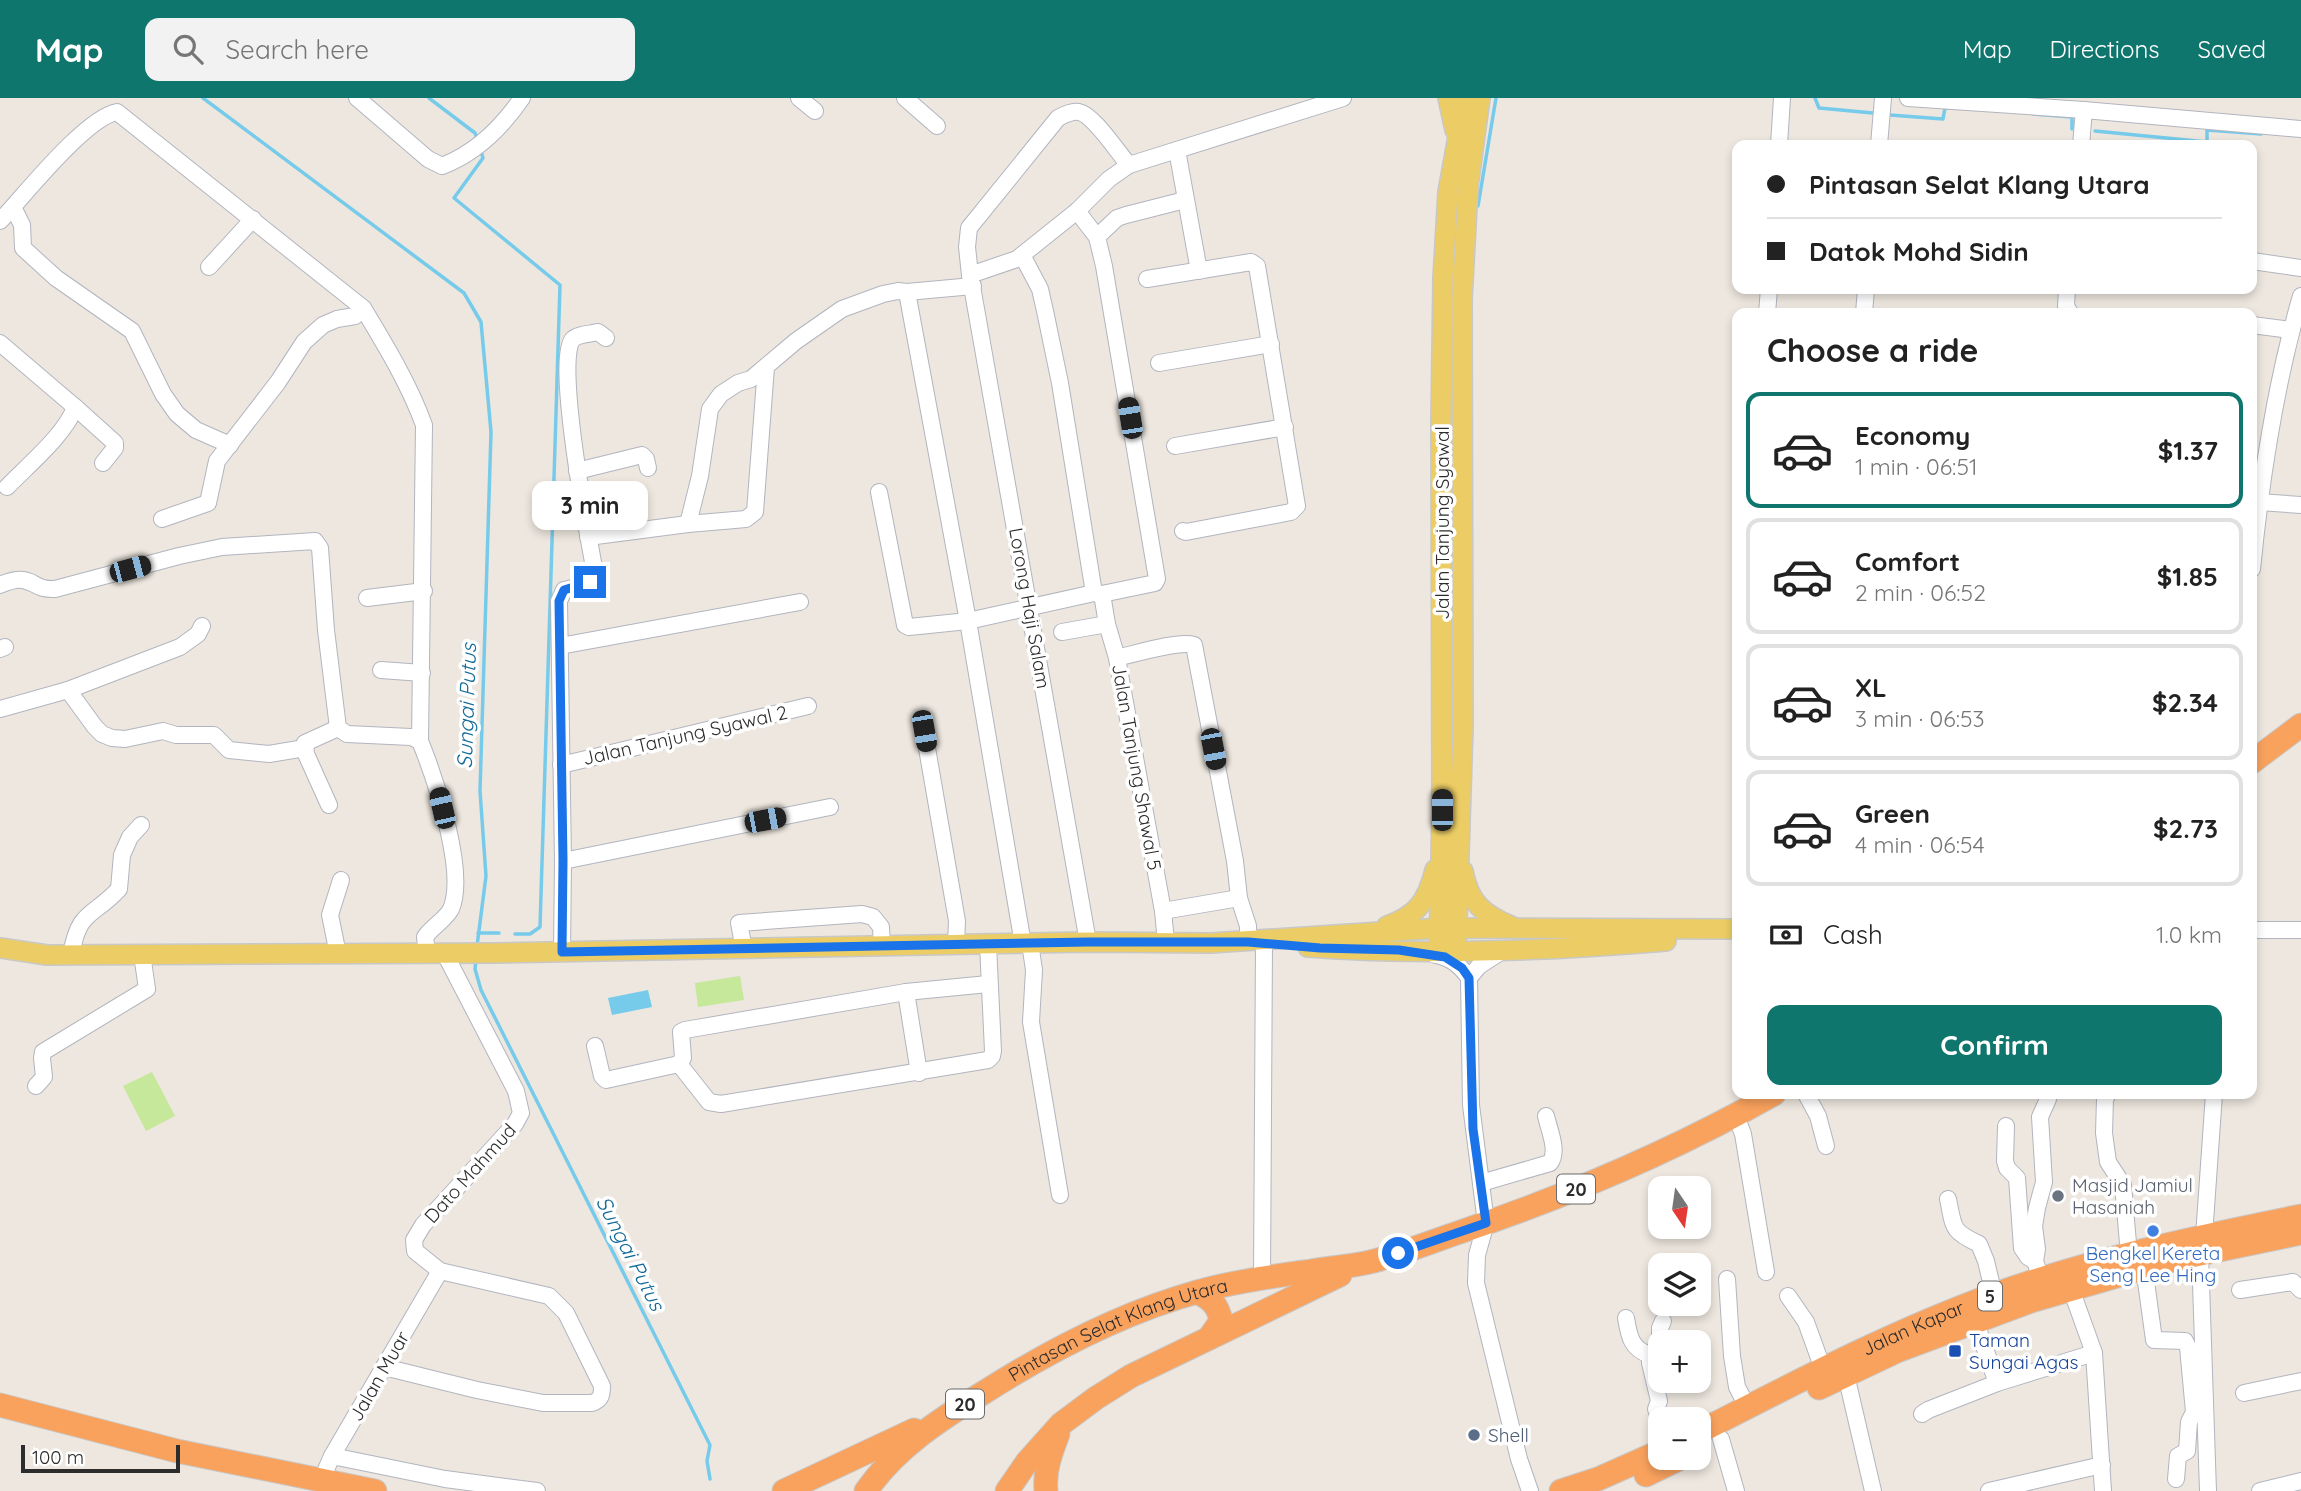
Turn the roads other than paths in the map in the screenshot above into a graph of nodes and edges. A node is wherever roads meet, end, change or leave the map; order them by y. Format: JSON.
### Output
{"nodes":[{"id":1,"x":357,"y":98,"type":"edge"},
{"id":2,"x":522,"y":98,"type":"edge"},
{"id":3,"x":799,"y":98,"type":"edge"},
{"id":4,"x":905,"y":98,"type":"edge"},
{"id":5,"x":1343,"y":98,"type":"edge"},
{"id":6,"x":1448,"y":98,"type":"edge"},
{"id":7,"x":1465,"y":98,"type":"edge"},
{"id":8,"x":1480,"y":98,"type":"edge"},
{"id":9,"x":1782,"y":98,"type":"edge"},
{"id":10,"x":1883,"y":98,"type":"edge"},
{"id":11,"x":1908,"y":98,"type":"edge"},
{"id":12,"x":117,"y":105,"type":"edge"},
{"id":13,"x":2093,"y":106,"type":"edge"},
{"id":14,"x":815,"y":111,"type":"dead end"},
{"id":15,"x":937,"y":126,"type":"dead end"},
{"id":16,"x":2301,"y":129,"type":"edge"},
{"id":17,"x":1779,"y":140,"type":"edge"},
{"id":18,"x":1879,"y":140,"type":"edge"},
{"id":19,"x":2083,"y":140,"type":"edge"},
{"id":20,"x":1457,"y":145,"type":"junction"},
{"id":21,"x":1177,"y":150,"type":"junction"},
{"id":22,"x":1129,"y":165,"type":"junction"},
{"id":23,"x":1185,"y":200,"type":"junction"},
{"id":24,"x":13,"y":207,"type":"junction"},
{"id":25,"x":1077,"y":211,"type":"junction"},
{"id":26,"x":253,"y":219,"type":"junction"},
{"id":27,"x":0,"y":221,"type":"edge"},
{"id":28,"x":1097,"y":237,"type":"junction"},
{"id":29,"x":1022,"y":255,"type":"junction"},
{"id":30,"x":2257,"y":262,"type":"edge"},
{"id":31,"x":209,"y":267,"type":"dead end"},
{"id":32,"x":2301,"y":268,"type":"edge"},
{"id":33,"x":1199,"y":271,"type":"junction"},
{"id":34,"x":1147,"y":279,"type":"dead end"},
{"id":35,"x":972,"y":280,"type":"junction"},
{"id":36,"x":907,"y":292,"type":"junction"},
{"id":37,"x":2301,"y":296,"type":"edge"},
{"id":38,"x":363,"y":308,"type":"junction"},
{"id":39,"x":2257,"y":326,"type":"edge"},
{"id":40,"x":2291,"y":330,"type":"junction"},
{"id":41,"x":606,"y":338,"type":"dead end"},
{"id":42,"x":0,"y":343,"type":"edge"},
{"id":43,"x":1271,"y":344,"type":"junction"},
{"id":44,"x":1159,"y":363,"type":"dead end"},
{"id":45,"x":766,"y":368,"type":"junction"},
{"id":46,"x":75,"y":407,"type":"junction"},
{"id":47,"x":1285,"y":427,"type":"junction"},
{"id":48,"x":230,"y":445,"type":"junction"},
{"id":49,"x":1175,"y":446,"type":"dead end"},
{"id":50,"x":103,"y":463,"type":"dead end"},
{"id":51,"x":648,"y":468,"type":"dead end"},
{"id":52,"x":577,"y":471,"type":"junction"},
{"id":53,"x":7,"y":487,"type":"dead end"},
{"id":54,"x":879,"y":492,"type":"dead end"},
{"id":55,"x":2257,"y":496,"type":"edge"},
{"id":56,"x":2301,"y":505,"type":"edge"},
{"id":57,"x":162,"y":519,"type":"dead end"},
{"id":58,"x":688,"y":524,"type":"junction"},
{"id":59,"x":1183,"y":531,"type":"dead end"},
{"id":60,"x":588,"y":537,"type":"junction"},
{"id":61,"x":0,"y":585,"type":"edge"},
{"id":62,"x":424,"y":592,"type":"junction"},
{"id":63,"x":1098,"y":593,"type":"junction"},
{"id":64,"x":367,"y":598,"type":"dead end"},
{"id":65,"x":800,"y":602,"type":"dead end"},
{"id":66,"x":1030,"y":609,"type":"junction"},
{"id":67,"x":968,"y":621,"type":"junction"},
{"id":68,"x":1107,"y":624,"type":"junction"},
{"id":69,"x":202,"y":626,"type":"dead end"},
{"id":70,"x":1062,"y":632,"type":"dead end"},
{"id":71,"x":560,"y":646,"type":"junction"},
{"id":72,"x":1117,"y":658,"type":"junction"},
{"id":73,"x":381,"y":670,"type":"dead end"},
{"id":74,"x":422,"y":673,"type":"junction"},
{"id":75,"x":68,"y":690,"type":"junction"},
{"id":76,"x":808,"y":706,"type":"dead end"},
{"id":77,"x":0,"y":709,"type":"edge"},
{"id":78,"x":2301,"y":725,"type":"edge"},
{"id":79,"x":338,"y":728,"type":"junction"},
{"id":80,"x":924,"y":731,"type":"dead end"},
{"id":81,"x":420,"y":741,"type":"junction"},
{"id":82,"x":305,"y":748,"type":"junction"},
{"id":83,"x":2257,"y":758,"type":"edge"},
{"id":84,"x":561,"y":765,"type":"junction"},
{"id":85,"x":329,"y":806,"type":"dead end"},
{"id":86,"x":830,"y":807,"type":"dead end"},
{"id":87,"x":141,"y":825,"type":"dead end"},
{"id":88,"x":1449,"y":848,"type":"junction"},
{"id":89,"x":563,"y":860,"type":"junction"},
{"id":90,"x":341,"y":880,"type":"dead end"},
{"id":91,"x":1239,"y":898,"type":"junction"},
{"id":92,"x":1163,"y":911,"type":"junction"},
{"id":93,"x":1449,"y":928,"type":"junction"},
{"id":94,"x":1732,"y":929,"type":"edge"},
{"id":95,"x":1523,"y":930,"type":"junction"},
{"id":96,"x":2257,"y":930,"type":"edge"},
{"id":97,"x":2301,"y":930,"type":"edge"},
{"id":98,"x":1356,"y":932,"type":"junction"},
{"id":99,"x":1732,"y":935,"type":"edge"},
{"id":100,"x":1088,"y":942,"type":"junction"},
{"id":101,"x":1166,"y":942,"type":"junction"},
{"id":102,"x":1256,"y":943,"type":"junction"},
{"id":103,"x":988,"y":944,"type":"junction"},
{"id":104,"x":1026,"y":944,"type":"junction"},
{"id":105,"x":956,"y":945,"type":"junction"},
{"id":106,"x":882,"y":946,"type":"junction"},
{"id":107,"x":0,"y":948,"type":"edge"},
{"id":108,"x":744,"y":949,"type":"junction"},
{"id":109,"x":1399,"y":950,"type":"junction"},
{"id":110,"x":1448,"y":950,"type":"junction"},
{"id":111,"x":1505,"y":950,"type":"junction"},
{"id":112,"x":562,"y":952,"type":"junction"},
{"id":113,"x":445,"y":953,"type":"junction"},
{"id":114,"x":71,"y":954,"type":"junction"},
{"id":115,"x":142,"y":954,"type":"junction"},
{"id":116,"x":338,"y":954,"type":"junction"},
{"id":117,"x":1469,"y":978,"type":"junction"},
{"id":118,"x":988,"y":984,"type":"junction"},
{"id":119,"x":906,"y":992,"type":"junction"},
{"id":120,"x":595,"y":1046,"type":"dead end"},
{"id":121,"x":679,"y":1065,"type":"junction"},
{"id":122,"x":919,"y":1073,"type":"junction"},
{"id":123,"x":36,"y":1086,"type":"dead end"},
{"id":124,"x":1765,"y":1099,"type":"edge"},
{"id":125,"x":1809,"y":1099,"type":"edge"},
{"id":126,"x":2048,"y":1099,"type":"dead end"},
{"id":127,"x":2105,"y":1099,"type":"edge"},
{"id":128,"x":2214,"y":1099,"type":"edge"},
{"id":129,"x":1546,"y":1116,"type":"dead end"},
{"id":130,"x":1736,"y":1116,"type":"junction"},
{"id":131,"x":2006,"y":1126,"type":"dead end"},
{"id":132,"x":1826,"y":1146,"type":"dead end"},
{"id":133,"x":1481,"y":1183,"type":"junction"},
{"id":134,"x":1060,"y":1195,"type":"dead end"},
{"id":135,"x":1948,"y":1199,"type":"dead end"},
{"id":136,"x":2301,"y":1216,"type":"edge"},
{"id":137,"x":1486,"y":1223,"type":"junction"},
{"id":138,"x":2296,"y":1236,"type":"edge"},
{"id":139,"x":2202,"y":1245,"type":"junction"},
{"id":140,"x":2137,"y":1261,"type":"junction"},
{"id":141,"x":1369,"y":1262,"type":"junction"},
{"id":142,"x":2038,"y":1270,"type":"junction"},
{"id":143,"x":440,"y":1271,"type":"junction"},
{"id":144,"x":1766,"y":1272,"type":"dead end"},
{"id":145,"x":1262,"y":1278,"type":"junction"},
{"id":146,"x":1727,"y":1279,"type":"dead end"},
{"id":147,"x":2297,"y":1286,"type":"edge"},
{"id":148,"x":2071,"y":1289,"type":"junction"},
{"id":149,"x":2240,"y":1290,"type":"dead end"},
{"id":150,"x":1197,"y":1292,"type":"junction"},
{"id":151,"x":1994,"y":1295,"type":"junction"},
{"id":152,"x":1788,"y":1296,"type":"dead end"},
{"id":153,"x":1626,"y":1318,"type":"dead end"},
{"id":154,"x":1663,"y":1321,"type":"dead end"},
{"id":155,"x":1976,"y":1323,"type":"junction"},
{"id":156,"x":1660,"y":1330,"type":"edge"},
{"id":157,"x":1209,"y":1338,"type":"junction"},
{"id":158,"x":2094,"y":1353,"type":"junction"},
{"id":159,"x":1648,"y":1354,"type":"edge"},
{"id":160,"x":384,"y":1367,"type":"junction"},
{"id":161,"x":1823,"y":1369,"type":"junction"},
{"id":162,"x":1846,"y":1375,"type":"junction"},
{"id":163,"x":2301,"y":1381,"type":"edge"},
{"id":164,"x":1997,"y":1383,"type":"junction"},
{"id":165,"x":2244,"y":1393,"type":"dead end"},
{"id":166,"x":0,"y":1405,"type":"edge"},
{"id":167,"x":1748,"y":1408,"type":"junction"},
{"id":168,"x":1922,"y":1414,"type":"dead end"},
{"id":169,"x":0,"y":1420,"type":"edge"},
{"id":170,"x":940,"y":1420,"type":"junction"},
{"id":171,"x":1061,"y":1424,"type":"junction"},
{"id":172,"x":1711,"y":1435,"type":"edge"},
{"id":173,"x":1711,"y":1436,"type":"edge"},
{"id":174,"x":1711,"y":1438,"type":"edge"},
{"id":175,"x":332,"y":1456,"type":"junction"},
{"id":176,"x":1648,"y":1457,"type":"edge"},
{"id":177,"x":2102,"y":1465,"type":"junction"},
{"id":178,"x":1654,"y":1470,"type":"edge"},
{"id":179,"x":2176,"y":1479,"type":"dead end"},
{"id":180,"x":321,"y":1481,"type":"junction"},
{"id":181,"x":2301,"y":1482,"type":"edge"},
{"id":182,"x":298,"y":1491,"type":"edge"},
{"id":183,"x":375,"y":1491,"type":"edge"},
{"id":184,"x":537,"y":1491,"type":"edge"},
{"id":185,"x":784,"y":1491,"type":"edge"},
{"id":186,"x":866,"y":1491,"type":"edge"},
{"id":187,"x":1007,"y":1491,"type":"edge"},
{"id":188,"x":1046,"y":1491,"type":"edge"},
{"id":189,"x":1530,"y":1491,"type":"edge"},
{"id":190,"x":1561,"y":1491,"type":"edge"},
{"id":191,"x":1608,"y":1491,"type":"edge"},
{"id":192,"x":1736,"y":1491,"type":"edge"},
{"id":193,"x":1873,"y":1491,"type":"edge"},
{"id":194,"x":1989,"y":1491,"type":"edge"},
{"id":195,"x":2103,"y":1491,"type":"edge"},
{"id":196,"x":2208,"y":1491,"type":"edge"},
{"id":197,"x":2260,"y":1491,"type":"edge"}],
"edges":[{"from":1,"to":2,"type":"street"},
{"from":3,"to":14,"type":"street"},
{"from":4,"to":15,"type":"street"},
{"from":5,"to":21,"type":"street"},
{"from":6,"to":20,"type":"main road"},
{"from":7,"to":20,"type":"main road","name":"Jalan Tanjung Syawal"},
{"from":8,"to":88,"type":"main road","name":"Jalan Tanjung Syawal"},
{"from":9,"to":17,"type":"street"},
{"from":10,"to":18,"type":"street"},
{"from":11,"to":13,"type":"street"},
{"from":12,"to":24,"type":"street"},
{"from":12,"to":26,"type":"street"},
{"from":13,"to":16,"type":"street"},
{"from":13,"to":19,"type":"street"},
{"from":20,"to":88,"type":"main road","name":"Jalan Tanjung Syawal"},
{"from":21,"to":22,"type":"street"},
{"from":21,"to":23,"type":"street"},
{"from":22,"to":25,"type":"street"},
{"from":22,"to":35,"type":"street","name":"Lorong Haji Salam"},
{"from":23,"to":28,"type":"street"},
{"from":23,"to":33,"type":"street"},
{"from":24,"to":27,"type":"street"},
{"from":24,"to":48,"type":"street"},
{"from":25,"to":28,"type":"street"},
{"from":25,"to":29,"type":"street"},
{"from":26,"to":31,"type":"street"},
{"from":26,"to":38,"type":"street"},
{"from":28,"to":63,"type":"street"},
{"from":29,"to":35,"type":"street"},
{"from":29,"to":63,"type":"street","name":"Jalan Tanjung Shawal 5"},
{"from":30,"to":32,"type":"street"},
{"from":33,"to":34,"type":"street"},
{"from":33,"to":43,"type":"street"},
{"from":35,"to":36,"type":"street"},
{"from":35,"to":66,"type":"street","name":"Lorong Haji Salam"},
{"from":36,"to":45,"type":"street"},
{"from":36,"to":67,"type":"street"},
{"from":37,"to":40,"type":"street"},
{"from":38,"to":48,"type":"street"},
{"from":38,"to":62,"type":"street"},
{"from":39,"to":40,"type":"street"},
{"from":40,"to":55,"type":"street"},
{"from":41,"to":52,"type":"street"},
{"from":42,"to":46,"type":"street"},
{"from":43,"to":44,"type":"street"},
{"from":43,"to":47,"type":"street"},
{"from":45,"to":58,"type":"street"},
{"from":45,"to":58,"type":"street"},
{"from":46,"to":50,"type":"street"},
{"from":46,"to":53,"type":"street"},
{"from":47,"to":49,"type":"street"},
{"from":47,"to":59,"type":"street"},
{"from":48,"to":57,"type":"street"},
{"from":51,"to":52,"type":"street"},
{"from":52,"to":60,"type":"street"},
{"from":54,"to":67,"type":"street"},
{"from":55,"to":56,"type":"street"},
{"from":58,"to":60,"type":"street"},
{"from":60,"to":71,"type":"street"},
{"from":61,"to":79,"type":"street"},
{"from":62,"to":64,"type":"street"},
{"from":62,"to":74,"type":"street"},
{"from":63,"to":66,"type":"street"},
{"from":63,"to":68,"type":"street","name":"Jalan Tanjung Shawal 5"},
{"from":65,"to":71,"type":"street"},
{"from":66,"to":67,"type":"street"},
{"from":66,"to":100,"type":"street","name":"Lorong Haji Salam"},
{"from":67,"to":104,"type":"street"},
{"from":68,"to":70,"type":"street"},
{"from":68,"to":72,"type":"street","name":"Jalan Tanjung Shawal 5"},
{"from":69,"to":75,"type":"street"},
{"from":71,"to":84,"type":"street"},
{"from":72,"to":91,"type":"street"},
{"from":72,"to":92,"type":"street","name":"Jalan Tanjung Shawal 5"},
{"from":73,"to":74,"type":"street"},
{"from":74,"to":81,"type":"street"},
{"from":75,"to":77,"type":"street"},
{"from":75,"to":82,"type":"street"},
{"from":76,"to":84,"type":"street","name":"Jalan Tanjung Syawal 2"},
{"from":78,"to":83,"type":"highway"},
{"from":79,"to":81,"type":"street"},
{"from":79,"to":82,"type":"street"},
{"from":80,"to":105,"type":"street"},
{"from":81,"to":113,"type":"street"},
{"from":82,"to":85,"type":"street"},
{"from":84,"to":89,"type":"street"},
{"from":86,"to":89,"type":"street"},
{"from":87,"to":114,"type":"street"},
{"from":88,"to":93,"type":"main road","name":"Jalan Tanjung Syawal"},
{"from":88,"to":95,"type":"main road"},
{"from":88,"to":98,"type":"main road"},
{"from":89,"to":112,"type":"street"},
{"from":90,"to":116,"type":"street"},
{"from":91,"to":92,"type":"street"},
{"from":91,"to":102,"type":"street"},
{"from":92,"to":101,"type":"street","name":"Jalan Tanjung Shawal 5"},
{"from":93,"to":95,"type":"main road"},
{"from":93,"to":98,"type":"main road"},
{"from":93,"to":110,"type":"main road","name":"Jalan Tanjung Syawal"},
{"from":94,"to":95,"type":"main road"},
{"from":96,"to":97,"type":"street"},
{"from":98,"to":102,"type":"main road"},
{"from":99,"to":111,"type":"main road"},
{"from":100,"to":101,"type":"main road"},
{"from":100,"to":104,"type":"main road"},
{"from":101,"to":102,"type":"main road"},
{"from":102,"to":109,"type":"main road"},
{"from":102,"to":145,"type":"street"},
{"from":103,"to":104,"type":"main road"},
{"from":103,"to":105,"type":"main road"},
{"from":103,"to":118,"type":"street"},
{"from":104,"to":134,"type":"street"},
{"from":105,"to":106,"type":"main road"},
{"from":106,"to":108,"type":"main road"},
{"from":106,"to":108,"type":"street"},
{"from":107,"to":114,"type":"main road"},
{"from":108,"to":112,"type":"main road"},
{"from":109,"to":110,"type":"main road"},
{"from":109,"to":117,"type":"street"},
{"from":110,"to":111,"type":"main road"},
{"from":111,"to":117,"type":"street"},
{"from":112,"to":113,"type":"main road"},
{"from":113,"to":116,"type":"main road"},
{"from":113,"to":143,"type":"street","name":"Dato Mahmud"},
{"from":114,"to":115,"type":"main road"},
{"from":115,"to":116,"type":"main road"},
{"from":115,"to":123,"type":"street"},
{"from":117,"to":133,"type":"street"},
{"from":118,"to":119,"type":"street"},
{"from":118,"to":122,"type":"street"},
{"from":119,"to":121,"type":"street"},
{"from":119,"to":122,"type":"street"},
{"from":120,"to":121,"type":"street"},
{"from":121,"to":122,"type":"street"},
{"from":124,"to":130,"type":"highway","name":"Pintasan Selat Klang Utara","number":"20"},
{"from":125,"to":132,"type":"street"},
{"from":126,"to":142,"type":"street"},
{"from":127,"to":140,"type":"street"},
{"from":128,"to":139,"type":"street"},
{"from":129,"to":133,"type":"street"},
{"from":130,"to":137,"type":"highway","name":"Pintasan Selat Klang Utara","number":"20"},
{"from":130,"to":144,"type":"street"},
{"from":131,"to":142,"type":"street"},
{"from":133,"to":137,"type":"street"},
{"from":135,"to":151,"type":"street"},
{"from":136,"to":139,"type":"highway","name":"Jalan Kapar","number":"5"},
{"from":137,"to":141,"type":"highway","name":"Pintasan Selat Klang Utara","number":"20"},
{"from":137,"to":189,"type":"street"},
{"from":138,"to":139,"type":"highway","name":"Jalan Kapar","number":"5"},
{"from":139,"to":140,"type":"highway","name":"Jalan Kapar","number":"5"},
{"from":139,"to":196,"type":"street"},
{"from":140,"to":142,"type":"highway","name":"Jalan Kapar","number":"5"},
{"from":140,"to":148,"type":"highway","name":"Jalan Kapar","number":"5"},
{"from":140,"to":179,"type":"street"},
{"from":141,"to":145,"type":"highway","name":"Pintasan Selat Klang Utara","number":"20"},
{"from":141,"to":157,"type":"highway","name":"Pintasan Selat Klang Utara","number":"20"},
{"from":142,"to":151,"type":"highway","name":"Jalan Kapar","number":"5"},
{"from":143,"to":160,"type":"street","name":"Jalan Muar"},
{"from":143,"to":160,"type":"street"},
{"from":145,"to":150,"type":"highway","name":"Pintasan Selat Klang Utara","number":"20"},
{"from":146,"to":167,"type":"street"},
{"from":147,"to":149,"type":"street"},
{"from":148,"to":155,"type":"highway","name":"Jalan Kapar","number":"5"},
{"from":148,"to":158,"type":"street"},
{"from":150,"to":157,"type":"highway"},
{"from":150,"to":170,"type":"highway","name":"Pintasan Selat Klang Utara","number":"20"},
{"from":151,"to":161,"type":"highway","name":"Jalan Kapar","number":"5"},
{"from":152,"to":161,"type":"street"},
{"from":153,"to":159,"type":"street"},
{"from":154,"to":156,"type":"street"},
{"from":155,"to":162,"type":"highway","name":"Jalan Kapar","number":"5"},
{"from":155,"to":164,"type":"street"},
{"from":157,"to":171,"type":"highway","name":"Pintasan Selat Klang Utara","number":"20"},
{"from":158,"to":164,"type":"street"},
{"from":158,"to":177,"type":"street"},
{"from":160,"to":175,"type":"street","name":"Jalan Muar"},
{"from":161,"to":167,"type":"highway","name":"Jalan Kapar","number":"5"},
{"from":162,"to":173,"type":"highway","name":"Jalan Kapar","number":"5"},
{"from":162,"to":193,"type":"street"},
{"from":163,"to":165,"type":"street"},
{"from":164,"to":168,"type":"street"},
{"from":166,"to":180,"type":"highway"},
{"from":167,"to":172,"type":"highway","name":"Jalan Kapar","number":"5"},
{"from":169,"to":182,"type":"highway"},
{"from":170,"to":185,"type":"highway"},
{"from":170,"to":186,"type":"highway","name":"Pintasan Selat Klang Utara","number":"20"},
{"from":171,"to":187,"type":"highway","name":"Pintasan Selat Klang Utara","number":"20"},
{"from":171,"to":188,"type":"highway"},
{"from":174,"to":192,"type":"street"},
{"from":175,"to":180,"type":"street","name":"Jalan Muar"},
{"from":175,"to":184,"type":"street"},
{"from":176,"to":190,"type":"highway"},
{"from":177,"to":194,"type":"street"},
{"from":177,"to":195,"type":"street"},
{"from":178,"to":191,"type":"highway"},
{"from":180,"to":183,"type":"highway"},
{"from":181,"to":197,"type":"street"}]}
